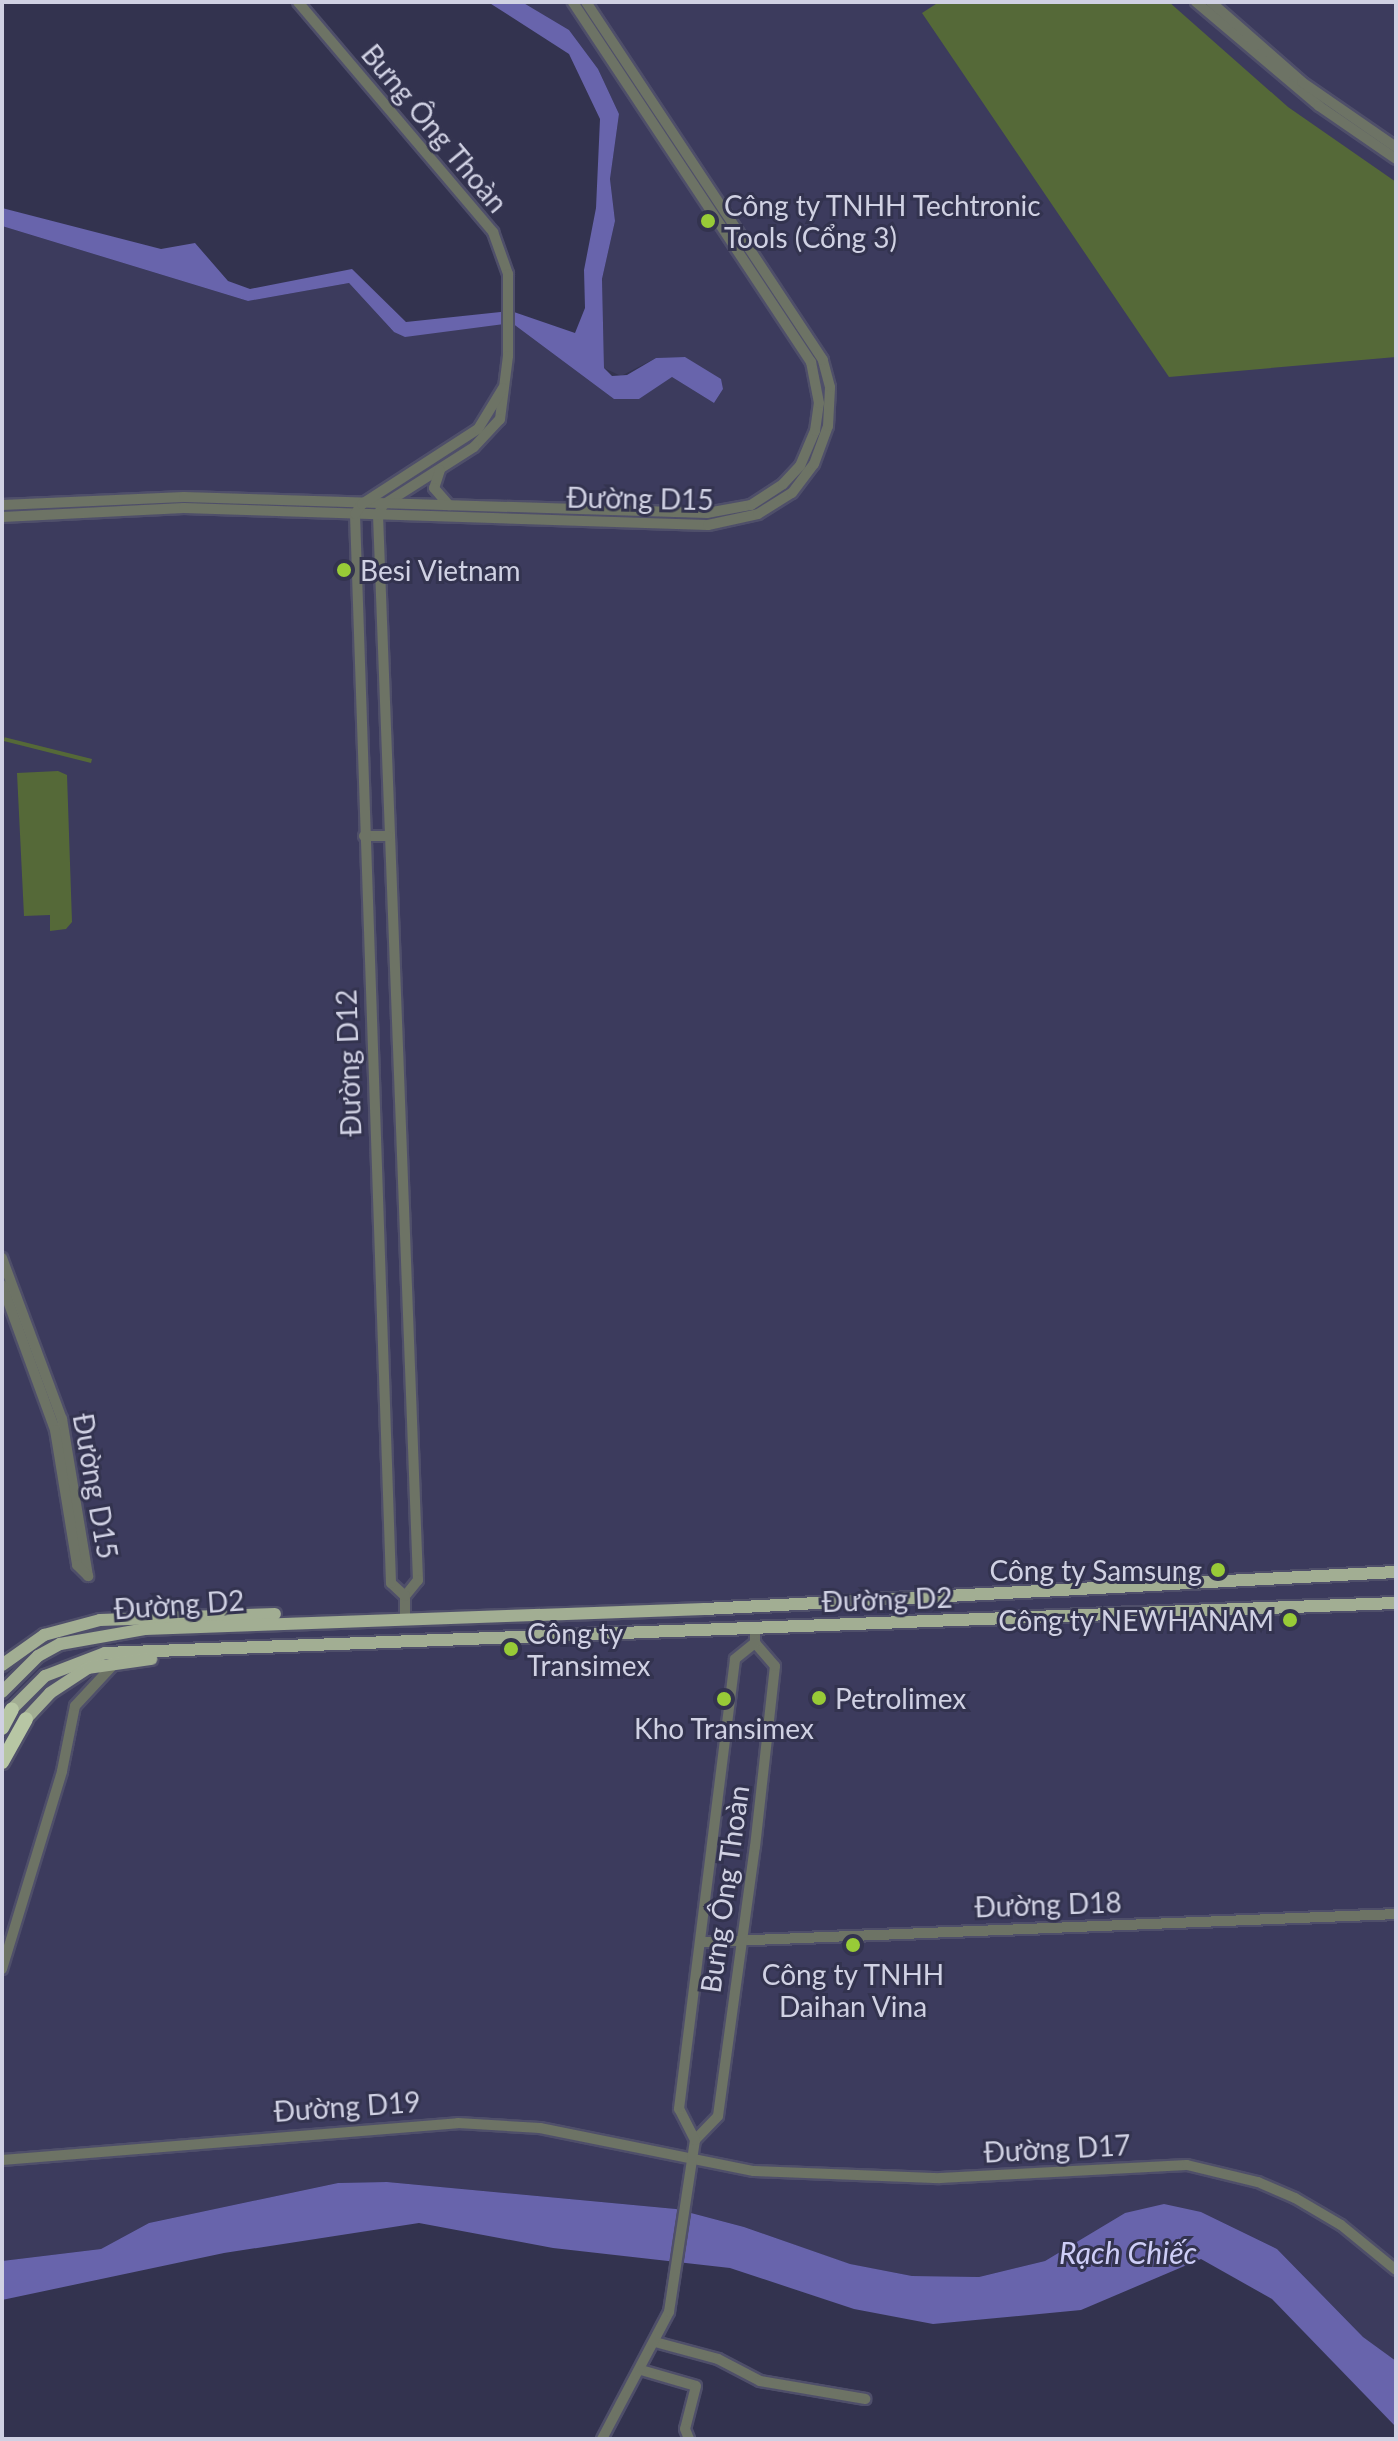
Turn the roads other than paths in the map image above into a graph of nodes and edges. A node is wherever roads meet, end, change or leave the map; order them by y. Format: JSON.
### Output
{"nodes":[{"id":1,"x":298,"y":2,"type":"edge"},
{"id":2,"x":573,"y":2,"type":"edge"},
{"id":3,"x":586,"y":2,"type":"edge"},
{"id":4,"x":1196,"y":2,"type":"edge"},
{"id":5,"x":1211,"y":2,"type":"edge"},
{"id":6,"x":1396,"y":147,"type":"edge"},
{"id":7,"x":1396,"y":159,"type":"edge"},
{"id":8,"x":740,"y":243,"type":"junction"},
{"id":9,"x":506,"y":383,"type":"junction"},
{"id":10,"x":445,"y":465,"type":"junction"},
{"id":11,"x":362,"y":504,"type":"junction"},
{"id":12,"x":2,"y":505,"type":"edge"},
{"id":13,"x":451,"y":506,"type":"junction"},
{"id":14,"x":380,"y":510,"type":"junction"},
{"id":15,"x":355,"y":514,"type":"junction"},
{"id":16,"x":2,"y":517,"type":"edge"},
{"id":17,"x":364,"y":836,"type":"junction"},
{"id":18,"x":388,"y":836,"type":"junction"},
{"id":19,"x":2,"y":1258,"type":"edge"},
{"id":20,"x":2,"y":1285,"type":"edge"},
{"id":21,"x":1396,"y":1569,"type":"edge"},
{"id":22,"x":405,"y":1596,"type":"junction"},
{"id":23,"x":1396,"y":1603,"type":"edge"},
{"id":24,"x":754,"y":1606,"type":"junction"},
{"id":25,"x":405,"y":1616,"type":"junction"},
{"id":26,"x":378,"y":1617,"type":"junction"},
{"id":27,"x":755,"y":1628,"type":"junction"},
{"id":28,"x":379,"y":1641,"type":"junction"},
{"id":29,"x":755,"y":1643,"type":"junction"},
{"id":30,"x":333,"y":1644,"type":"junction"},
{"id":31,"x":405,"y":1644,"type":"junction"},
{"id":32,"x":348,"y":1650,"type":"junction"},
{"id":33,"x":115,"y":1663,"type":"junction"},
{"id":34,"x":2,"y":1665,"type":"edge"},
{"id":35,"x":2,"y":1692,"type":"edge"},
{"id":36,"x":12,"y":1709,"type":"joint"},
{"id":37,"x":26,"y":1719,"type":"joint"},
{"id":38,"x":2,"y":1728,"type":"edge"},
{"id":39,"x":2,"y":1762,"type":"edge"},
{"id":40,"x":1396,"y":1914,"type":"edge"},
{"id":41,"x":741,"y":1941,"type":"junction"},
{"id":42,"x":703,"y":1942,"type":"junction"},
{"id":43,"x":2,"y":1969,"type":"edge"},
{"id":44,"x":695,"y":2140,"type":"junction"},
{"id":45,"x":693,"y":2159,"type":"junction"},
{"id":46,"x":2,"y":2160,"type":"edge"},
{"id":47,"x":1396,"y":2270,"type":"edge"},
{"id":48,"x":655,"y":2342,"type":"junction"},
{"id":49,"x":641,"y":2370,"type":"junction"},
{"id":50,"x":865,"y":2399,"type":"dead end"},
{"id":51,"x":602,"y":2439,"type":"edge"},
{"id":52,"x":689,"y":2439,"type":"edge"}],
"edges":[{"from":1,"to":9,"type":"street","name":"Bưng Ông Thoàn"},
{"from":2,"to":8,"type":"street","name":"Đường D15"},
{"from":3,"to":8,"type":"street","name":"Đường D15"},
{"from":4,"to":7,"type":"street"},
{"from":5,"to":6,"type":"street"},
{"from":8,"to":13,"type":"street","name":"Đường D15"},
{"from":8,"to":14,"type":"street","name":"Đường D15"},
{"from":9,"to":10,"type":"street"},
{"from":9,"to":11,"type":"street"},
{"from":10,"to":13,"type":"street"},
{"from":10,"to":14,"type":"street"},
{"from":11,"to":12,"type":"street","name":"Đường D15"},
{"from":11,"to":14,"type":"street","name":"Đường D15"},
{"from":11,"to":15,"type":"street"},
{"from":13,"to":14,"type":"street","name":"Đường D15"},
{"from":14,"to":15,"type":"street","name":"Đường D15"},
{"from":14,"to":18,"type":"street","name":"Đường D12"},
{"from":15,"to":16,"type":"street","name":"Đường D15"},
{"from":15,"to":17,"type":"street","name":"Đường D12"},
{"from":17,"to":18,"type":"street"},
{"from":17,"to":22,"type":"street","name":"Đường D12"},
{"from":18,"to":22,"type":"street","name":"Đường D12"},
{"from":19,"to":20,"type":"street","name":"Đường D15"},
{"from":21,"to":24,"type":"main road","name":"Đường D2"},
{"from":22,"to":25,"type":"street","name":"Đường D12"},
{"from":23,"to":27,"type":"main road","name":"Đường D2"},
{"from":24,"to":25,"type":"main road","name":"Đường D2"},
{"from":24,"to":27,"type":"main road"},
{"from":25,"to":26,"type":"main road","name":"Đường D2"},
{"from":25,"to":31,"type":"main road"},
{"from":26,"to":34,"type":"main road","name":"Đường D2"},
{"from":26,"to":35,"type":"main road","name":"Đường D2"},
{"from":27,"to":29,"type":"street"},
{"from":27,"to":31,"type":"main road","name":"Đường D2"},
{"from":28,"to":30,"type":"main road","name":"Đường D2"},
{"from":28,"to":31,"type":"main road","name":"Đường D2"},
{"from":28,"to":32,"type":"main road","name":"Đường D2"},
{"from":29,"to":41,"type":"street","name":"Bưng Ông Thoàn"},
{"from":29,"to":42,"type":"street","name":"Bưng Ông Thoàn"},
{"from":30,"to":32,"type":"main road","name":"Đường D2"},
{"from":30,"to":36,"type":"main road","name":"Đường D2"},
{"from":32,"to":33,"type":"main road","name":"Đường D2"},
{"from":33,"to":37,"type":"main road","name":"Đường D2"},
{"from":33,"to":43,"type":"street"},
{"from":36,"to":38,"type":"highway"},
{"from":37,"to":39,"type":"highway"},
{"from":40,"to":41,"type":"street","name":"Đường D18"},
{"from":41,"to":42,"type":"street","name":"Đường D18"},
{"from":41,"to":44,"type":"street","name":"Bưng Ông Thoàn"},
{"from":42,"to":44,"type":"street","name":"Bưng Ông Thoàn"},
{"from":44,"to":45,"type":"street","name":"Bưng Ông Thoàn"},
{"from":45,"to":46,"type":"street","name":"Đường D19"},
{"from":45,"to":47,"type":"street","name":"Đường D17"},
{"from":45,"to":48,"type":"street","name":"Bưng Ông Thoàn"},
{"from":48,"to":49,"type":"street","name":"Bưng Ông Thoàn"},
{"from":48,"to":50,"type":"street"},
{"from":49,"to":51,"type":"street","name":"Bưng Ông Thoàn"},
{"from":49,"to":52,"type":"street"}]}
